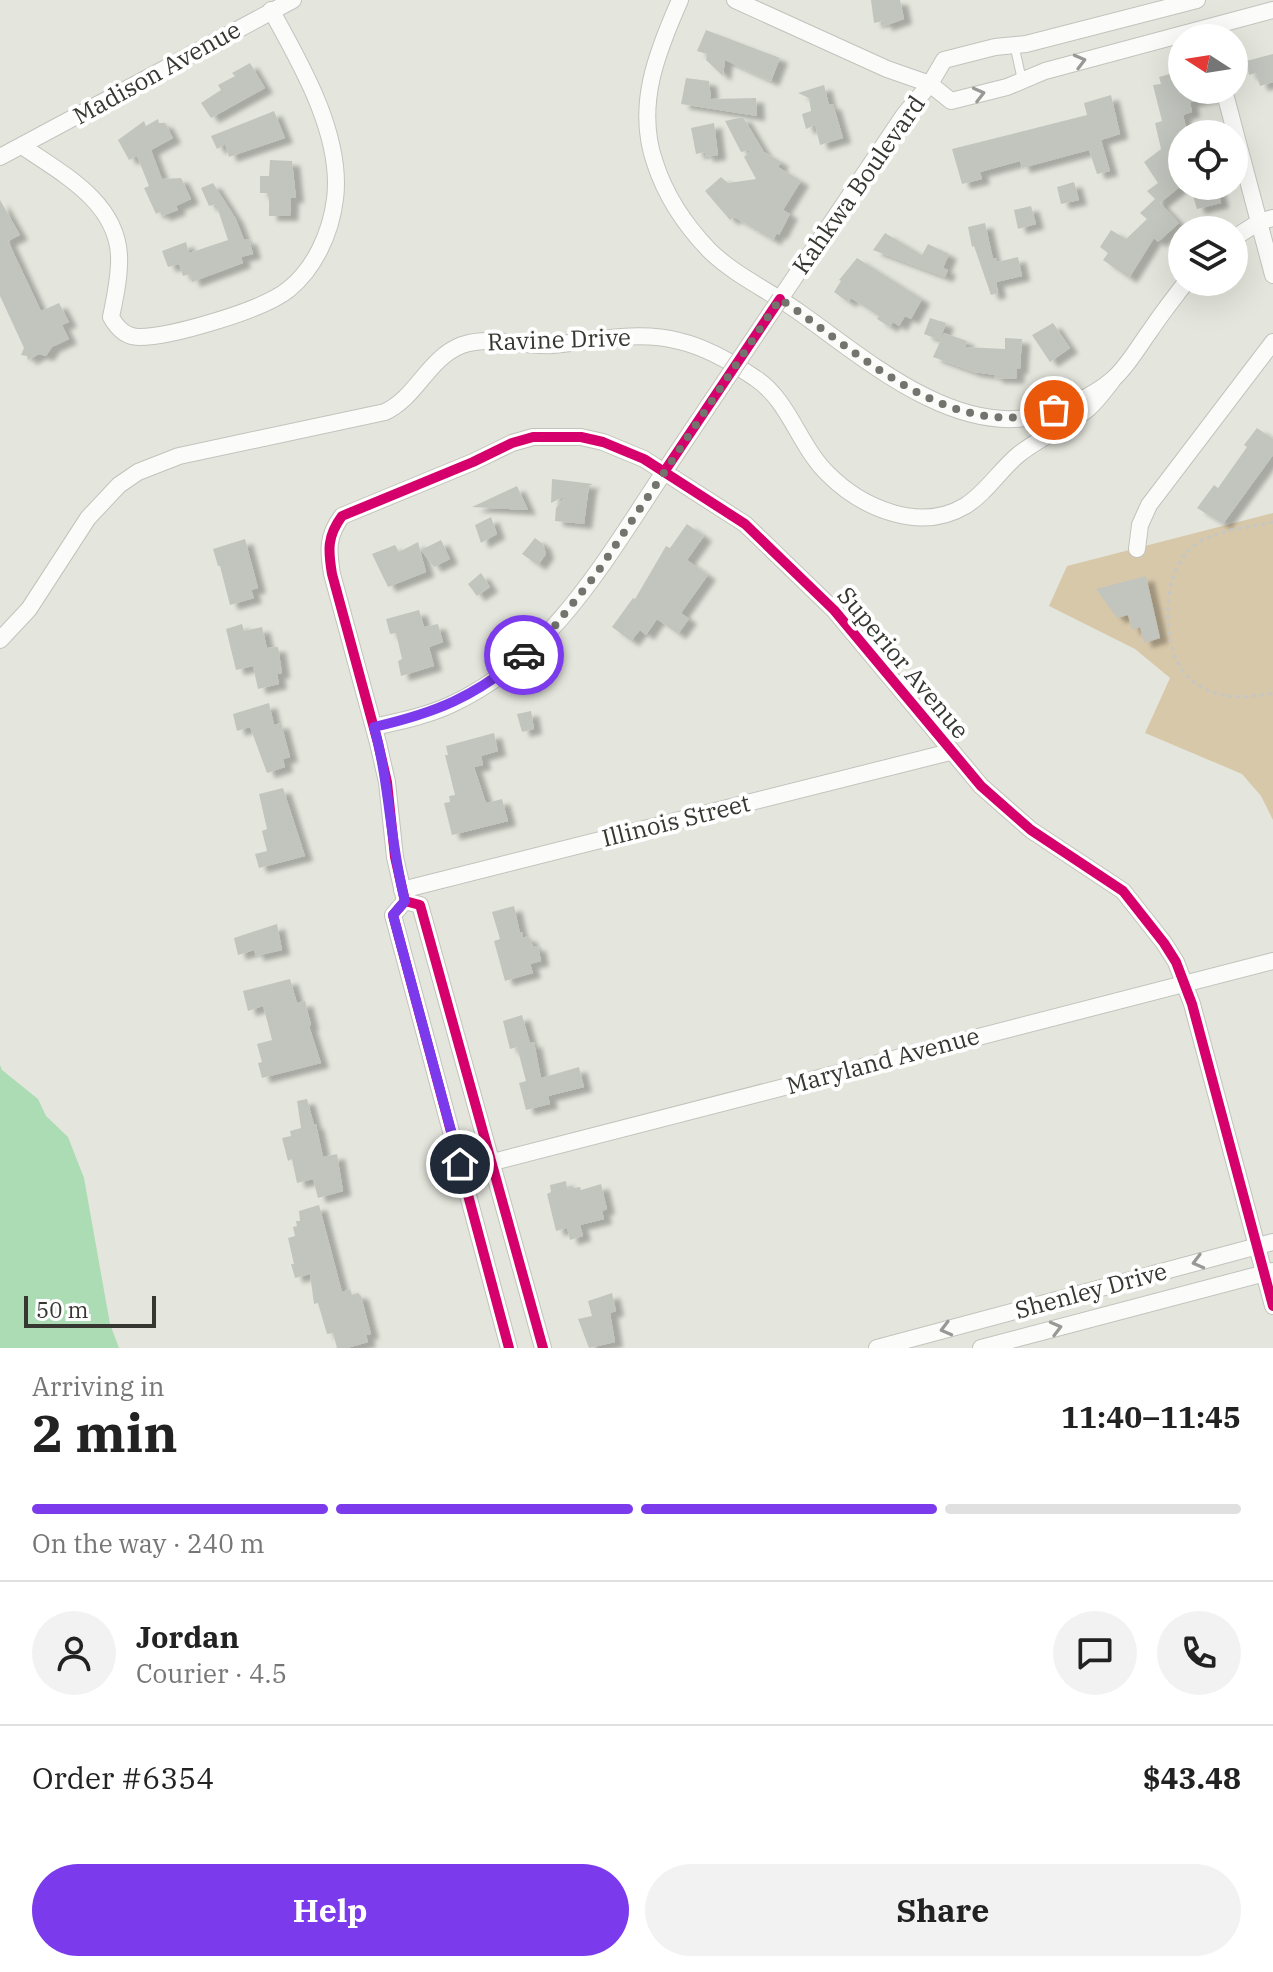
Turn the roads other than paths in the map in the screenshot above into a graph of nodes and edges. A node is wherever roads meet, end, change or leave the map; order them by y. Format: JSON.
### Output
{"nodes":[{"id":1,"x":293,"y":0,"type":"edge"},
{"id":2,"x":680,"y":0,"type":"edge"},
{"id":3,"x":735,"y":0,"type":"edge"},
{"id":4,"x":1198,"y":0,"type":"edge"},
{"id":5,"x":271,"y":10,"type":"junction"},
{"id":6,"x":1273,"y":10,"type":"edge"},
{"id":7,"x":1206,"y":24,"type":"edge"},
{"id":8,"x":1234,"y":24,"type":"edge"},
{"id":9,"x":1168,"y":42,"type":"edge"},
{"id":10,"x":1014,"y":44,"type":"junction"},
{"id":11,"x":1023,"y":81,"type":"junction"},
{"id":12,"x":930,"y":84,"type":"junction"},
{"id":13,"x":1229,"y":104,"type":"edge"},
{"id":14,"x":22,"y":146,"type":"junction"},
{"id":15,"x":0,"y":157,"type":"edge"},
{"id":16,"x":1266,"y":220,"type":"edge"},
{"id":17,"x":1248,"y":230,"type":"edge"},
{"id":18,"x":1273,"y":275,"type":"edge"},
{"id":19,"x":1176,"y":296,"type":"edge"},
{"id":20,"x":780,"y":299,"type":"junction"},
{"id":21,"x":1273,"y":342,"type":"edge"},
{"id":22,"x":1112,"y":381,"type":"junction"},
{"id":23,"x":664,"y":472,"type":"junction"},
{"id":24,"x":1137,"y":549,"type":"dead end"},
{"id":25,"x":0,"y":640,"type":"edge"},
{"id":26,"x":374,"y":727,"type":"junction"},
{"id":27,"x":950,"y":752,"type":"junction"},
{"id":28,"x":404,"y":896,"type":"junction"},
{"id":29,"x":1273,"y":961,"type":"edge"},
{"id":30,"x":1184,"y":982,"type":"junction"},
{"id":31,"x":493,"y":1162,"type":"junction"},
{"id":32,"x":1265,"y":1244,"type":"edge"},
{"id":33,"x":1269,"y":1272,"type":"edge"},
{"id":34,"x":1273,"y":1306,"type":"edge"},
{"id":35,"x":910,"y":1344,"type":"edge"},
{"id":36,"x":509,"y":1348,"type":"edge"},
{"id":37,"x":543,"y":1348,"type":"edge"},
{"id":38,"x":877,"y":1348,"type":"edge"},
{"id":39,"x":981,"y":1348,"type":"edge"}],
"edges":[{"from":1,"to":5,"type":"street","name":"Madison Avenue"},
{"from":2,"to":20,"type":"street"},
{"from":3,"to":12,"type":"street"},
{"from":4,"to":7,"type":"street"},
{"from":4,"to":10,"type":"street","name":"Kahkwa Boulevard"},
{"from":5,"to":14,"type":"street","name":"Madison Avenue"},
{"from":5,"to":14,"type":"street"},
{"from":6,"to":8,"type":"street","name":"Kahkwa Boulevard"},
{"from":11,"to":9,"type":"street","name":"Kahkwa Boulevard","one_way":true},
{"from":10,"to":11,"type":"lane"},
{"from":10,"to":12,"type":"street","name":"Kahkwa Boulevard"},
{"from":12,"to":11,"type":"street","name":"Kahkwa Boulevard","one_way":true},
{"from":12,"to":20,"type":"street","name":"Kahkwa Boulevard"},
{"from":13,"to":16,"type":"street"},
{"from":14,"to":15,"type":"street","name":"Madison Avenue"},
{"from":16,"to":17,"type":"street"},
{"from":16,"to":18,"type":"street"},
{"from":19,"to":22,"type":"street","name":"Ravine Drive"},
{"from":20,"to":22,"type":"street"},
{"from":20,"to":23,"type":"street","name":"Kahkwa Boulevard","bridge":true},
{"from":21,"to":24,"type":"street"},
{"from":22,"to":25,"type":"street","name":"Ravine Drive"},
{"from":23,"to":26,"type":"street","name":"Kahkwa Boulevard"},
{"from":23,"to":26,"type":"street","name":"Superior Avenue"},
{"from":23,"to":27,"type":"street","name":"Superior Avenue"},
{"from":26,"to":28,"type":"street"},
{"from":27,"to":28,"type":"street","name":"Illinois Street"},
{"from":27,"to":30,"type":"street","name":"Superior Avenue"},
{"from":28,"to":31,"type":"street"},
{"from":28,"to":36,"type":"street"},
{"from":29,"to":30,"type":"street","name":"Maryland Avenue"},
{"from":30,"to":31,"type":"street","name":"Maryland Avenue"},
{"from":30,"to":32,"type":"street","name":"Superior Avenue"},
{"from":31,"to":37,"type":"street"},
{"from":32,"to":33,"type":"street","name":"Superior Avenue"},
{"from":32,"to":35,"type":"street","name":"Shenley Drive","one_way":true},
{"from":33,"to":34,"type":"street","name":"Superior Avenue"},
{"from":39,"to":33,"type":"street","name":"Shenley Drive","one_way":true},
{"from":35,"to":38,"type":"street","name":"Shenley Drive"}]}
